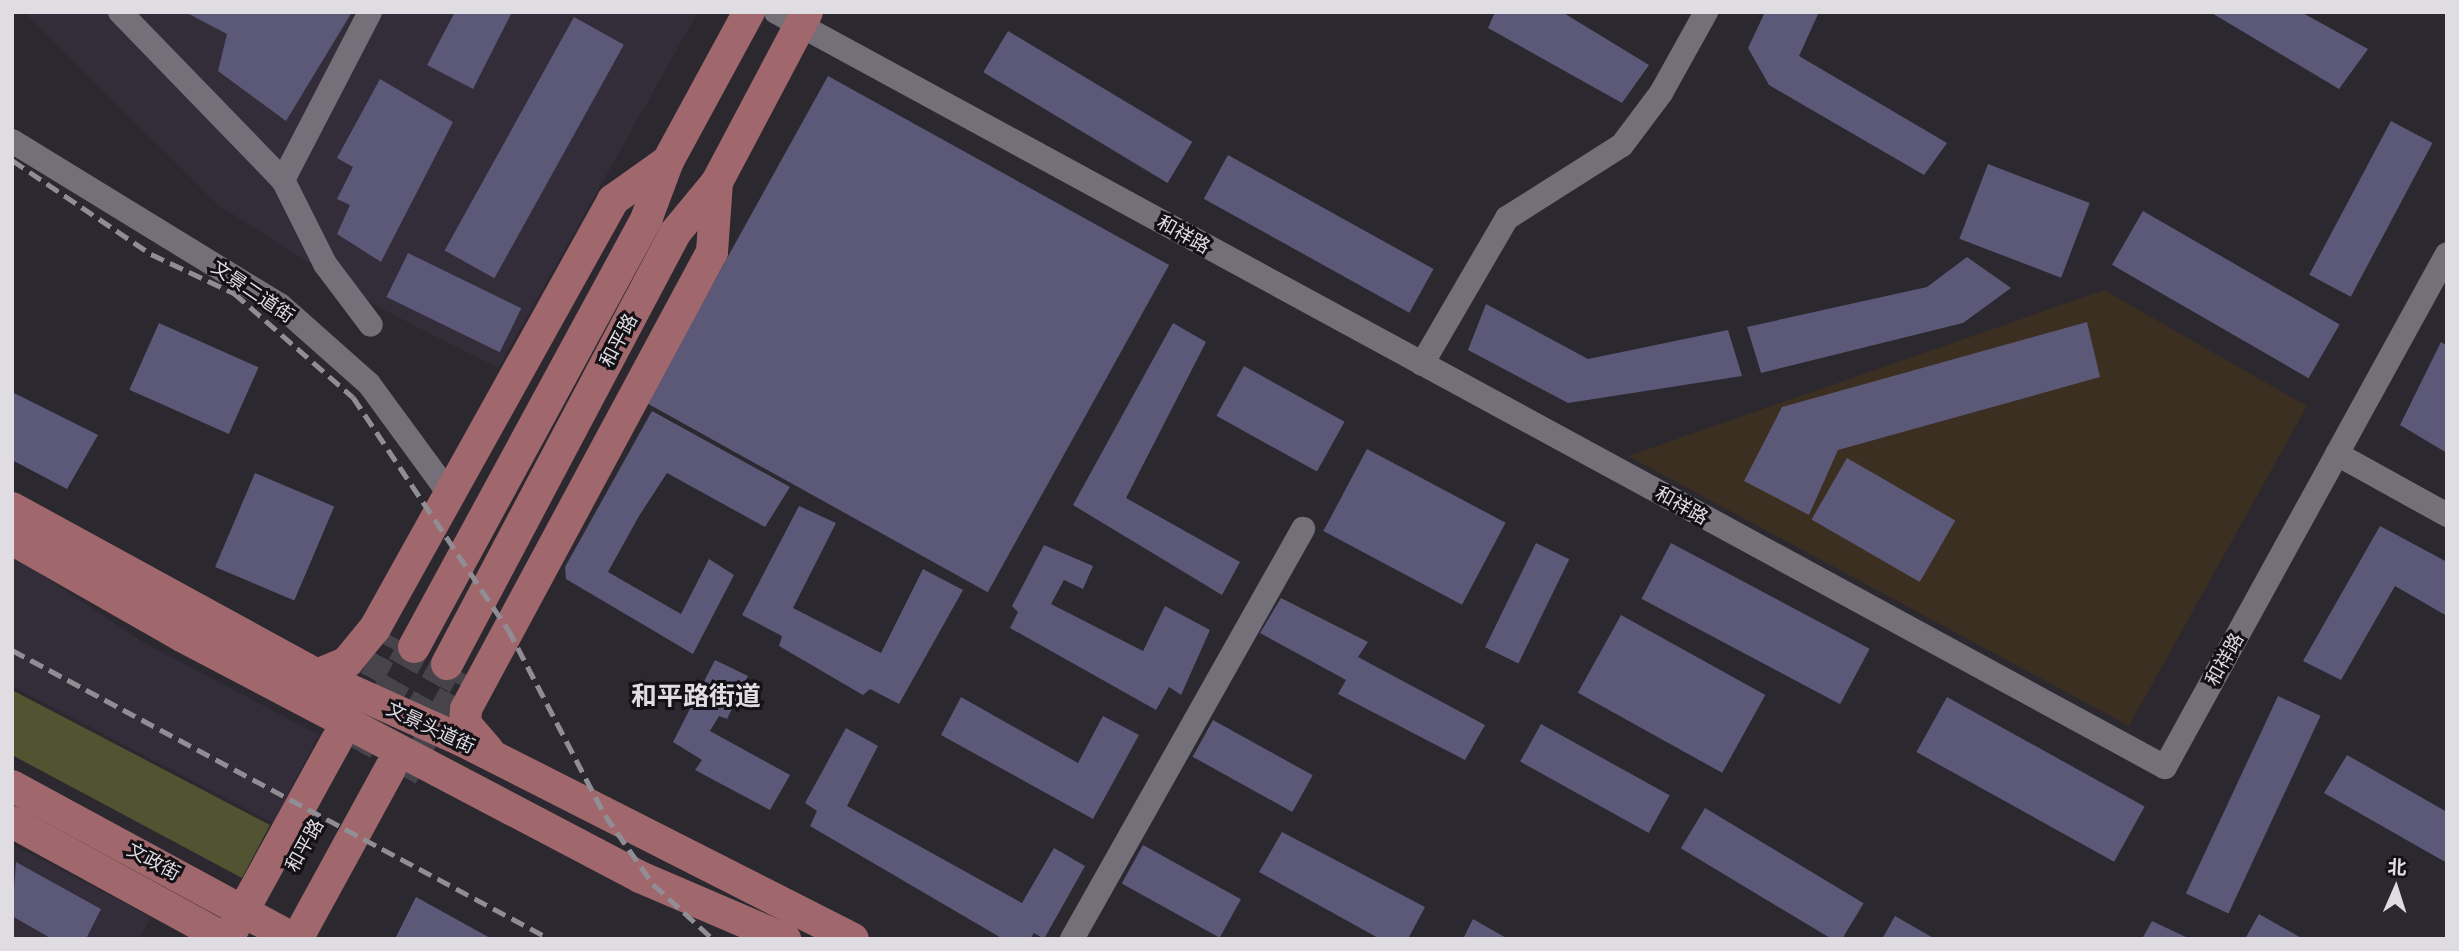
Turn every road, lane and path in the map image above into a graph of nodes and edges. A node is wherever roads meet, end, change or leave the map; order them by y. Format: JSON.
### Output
{"nodes":[{"id":1,"x":120,"y":12,"type":"edge"},
{"id":2,"x":370,"y":12,"type":"edge"},
{"id":3,"x":749,"y":12,"type":"edge"},
{"id":4,"x":1706,"y":12,"type":"edge"},
{"id":5,"x":801,"y":16,"type":"edge"},
{"id":6,"x":12,"y":141,"type":"edge"},
{"id":7,"x":668,"y":161,"type":"junction"},
{"id":8,"x":283,"y":180,"type":"junction"},
{"id":9,"x":717,"y":182,"type":"junction"},
{"id":10,"x":2447,"y":254,"type":"edge"},
{"id":11,"x":371,"y":325,"type":"dead end"},
{"id":12,"x":1422,"y":364,"type":"junction"},
{"id":13,"x":2337,"y":454,"type":"junction"},
{"id":14,"x":448,"y":492,"type":"junction"},
{"id":15,"x":12,"y":508,"type":"edge"},
{"id":16,"x":2447,"y":515,"type":"edge"},
{"id":17,"x":1303,"y":529,"type":"dead end"},
{"id":18,"x":12,"y":539,"type":"edge"},
{"id":19,"x":404,"y":642,"type":"tunnel mouth"},
{"id":20,"x":454,"y":668,"type":"tunnel mouth"},
{"id":21,"x":317,"y":675,"type":"junction"},
{"id":22,"x":497,"y":758,"type":"junction"},
{"id":23,"x":12,"y":786,"type":"edge"},
{"id":24,"x":12,"y":822,"type":"edge"},
{"id":25,"x":200,"y":885,"type":"junction"},
{"id":26,"x":176,"y":927,"type":"edge"},
{"id":27,"x":227,"y":939,"type":"edge"},
{"id":28,"x":253,"y":939,"type":"edge"},
{"id":29,"x":295,"y":939,"type":"edge"},
{"id":30,"x":320,"y":939,"type":"edge"},
{"id":31,"x":785,"y":939,"type":"edge"},
{"id":32,"x":853,"y":939,"type":"edge"},
{"id":33,"x":1072,"y":939,"type":"edge"}],
"edges":[{"from":1,"to":8,"type":"street"},
{"from":2,"to":8,"type":"street"},
{"from":3,"to":7,"type":"main road"},
{"from":4,"to":12,"type":"street"},
{"from":5,"to":9,"type":"main road"},
{"from":5,"to":12,"type":"street","name":"和祥路"},
{"from":6,"to":14,"type":"street","name":"文景二道街"},
{"from":7,"to":14,"type":"main road"},
{"from":7,"to":19,"type":"main road"},
{"from":8,"to":11,"type":"street"},
{"from":9,"to":20,"type":"main road"},
{"from":9,"to":22,"type":"main road"},
{"from":10,"to":13,"type":"street"},
{"from":12,"to":13,"type":"street","name":"和祥路"},
{"from":13,"to":16,"type":"street"},
{"from":14,"to":21,"type":"main road"},
{"from":15,"to":21,"type":"main road","name":"文景头道街"},
{"from":17,"to":33,"type":"street"},
{"from":18,"to":31,"type":"main road","name":"文景头道街"},
{"from":21,"to":22,"type":"main road","name":"文景头道街"},
{"from":22,"to":32,"type":"main road","name":"文景头道街"},
{"from":23,"to":25,"type":"main road","name":"文政街"},
{"from":24,"to":26,"type":"main road","name":"文政街"},
{"from":25,"to":26,"type":"main road"},
{"from":25,"to":29,"type":"main road","name":"文政街"},
{"from":26,"to":27,"type":"main road","name":"文政街"},
{"from":27,"to":28,"type":"main road","name":"和平路"},
{"from":29,"to":30,"type":"main road","name":"和平路"}]}
